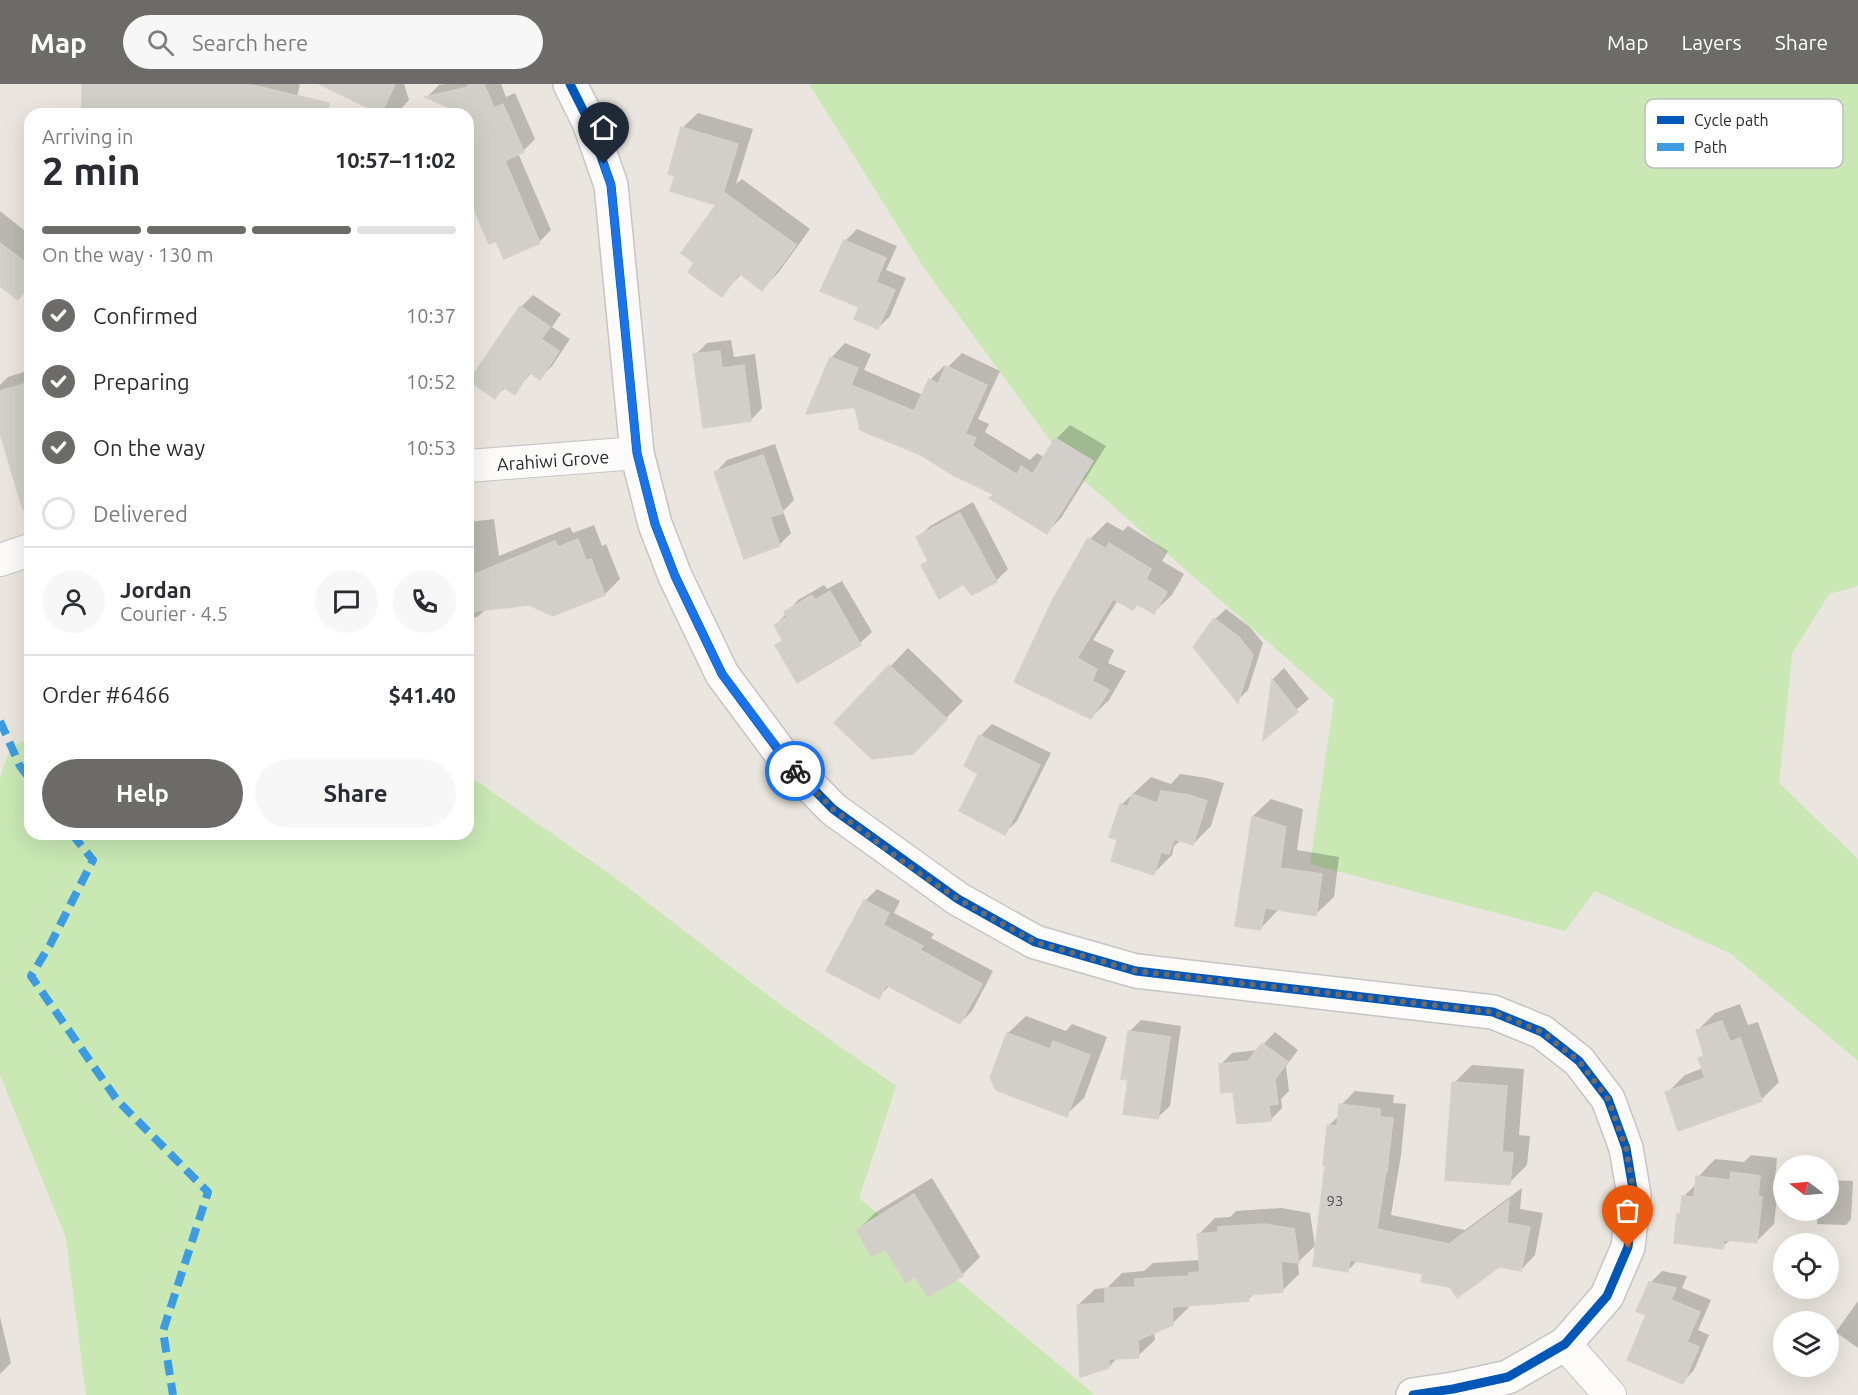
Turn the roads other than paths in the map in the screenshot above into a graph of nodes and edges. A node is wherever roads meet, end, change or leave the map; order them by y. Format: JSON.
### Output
{"nodes":[{"id":1,"x":570,"y":84,"type":"edge"},
{"id":2,"x":637,"y":453,"type":"junction"},
{"id":3,"x":474,"y":466,"type":"edge"},
{"id":4,"x":24,"y":552,"type":"edge"},
{"id":5,"x":0,"y":560,"type":"edge"},
{"id":6,"x":1565,"y":1344,"type":"junction"},
{"id":7,"x":1413,"y":1395,"type":"edge"},
{"id":8,"x":1610,"y":1395,"type":"edge"}],
"edges":[{"from":1,"to":2,"type":"street"},
{"from":2,"to":3,"type":"street","name":"Arahiwi Grove"},
{"from":2,"to":6,"type":"street"},
{"from":4,"to":5,"type":"street"},
{"from":6,"to":7,"type":"street"},
{"from":6,"to":8,"type":"street"}]}
